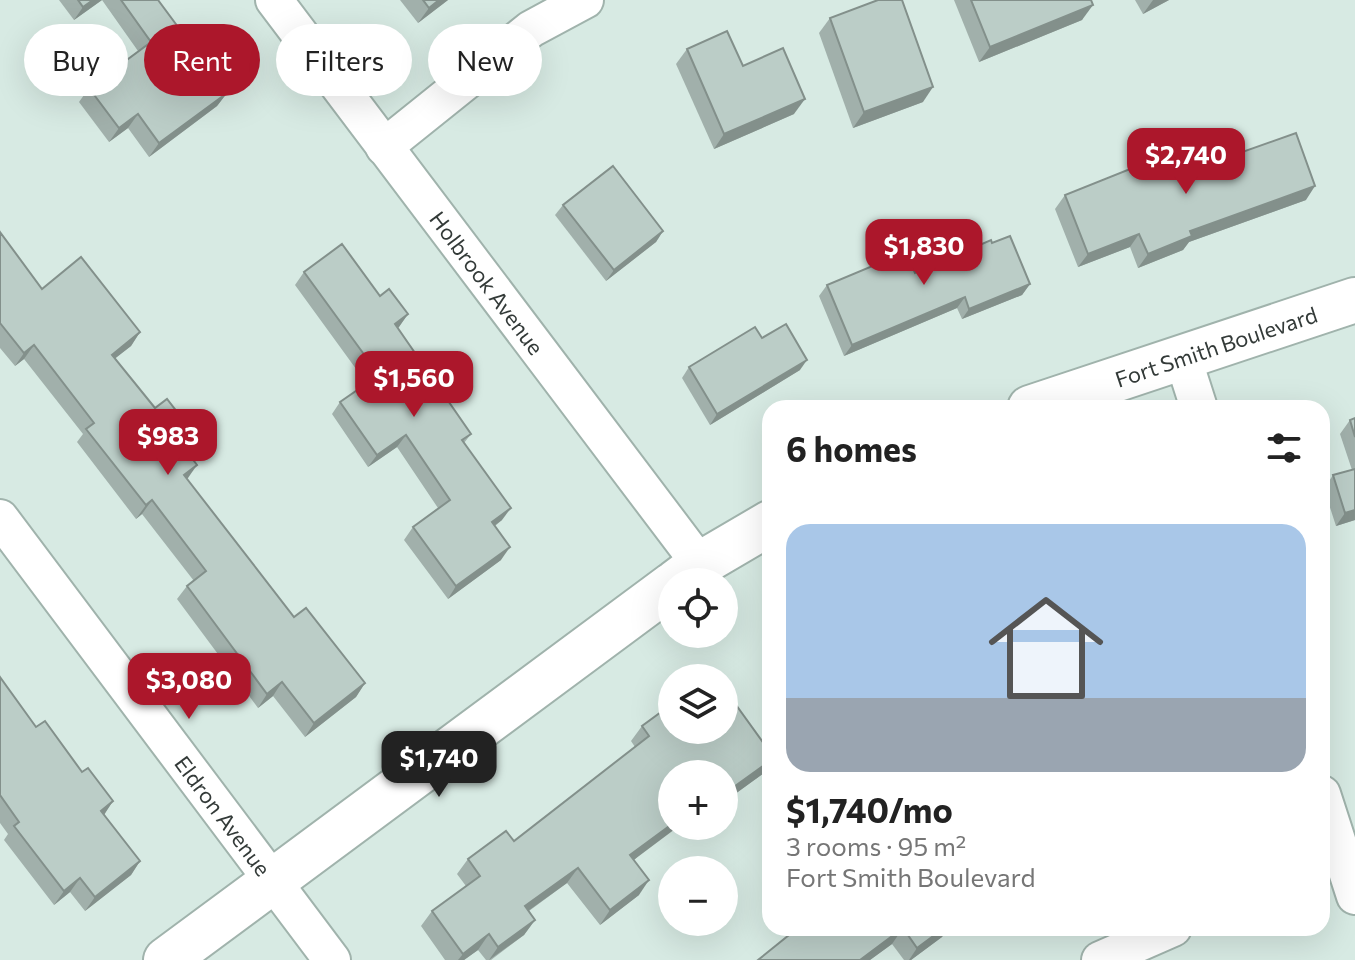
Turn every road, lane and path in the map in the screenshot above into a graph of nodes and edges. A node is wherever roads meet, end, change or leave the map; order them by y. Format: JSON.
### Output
{"nodes":[{"id":1,"x":274,"y":0,"type":"edge"},
{"id":2,"x":585,"y":0,"type":"edge"},
{"id":3,"x":384,"y":147,"type":"junction"},
{"id":4,"x":1355,"y":300,"type":"edge"},
{"id":5,"x":1183,"y":358,"type":"junction"},
{"id":6,"x":1054,"y":400,"type":"edge"},
{"id":7,"x":1196,"y":400,"type":"edge"},
{"id":8,"x":0,"y":518,"type":"edge"},
{"id":9,"x":762,"y":528,"type":"edge"},
{"id":10,"x":676,"y":568,"type":"edge"},
{"id":11,"x":697,"y":568,"type":"edge"},
{"id":12,"x":658,"y":595,"type":"edge"},
{"id":13,"x":1332,"y":864,"type":"edge"},
{"id":14,"x":271,"y":881,"type":"junction"},
{"id":15,"x":1355,"y":896,"type":"edge"},
{"id":16,"x":1155,"y":936,"type":"edge"},
{"id":17,"x":166,"y":960,"type":"edge"},
{"id":18,"x":332,"y":960,"type":"edge"},
{"id":19,"x":1100,"y":960,"type":"edge"}],
"edges":[{"from":1,"to":3,"type":"street","name":"Holbrook Avenue"},
{"from":2,"to":3,"type":"street"},
{"from":3,"to":10,"type":"street","name":"Holbrook Avenue"},
{"from":4,"to":5,"type":"street","name":"Fort Smith Boulevard"},
{"from":5,"to":6,"type":"street","name":"Fort Smith Boulevard"},
{"from":5,"to":7,"type":"street"},
{"from":8,"to":14,"type":"street","name":"Eldron Avenue"},
{"from":9,"to":11,"type":"street"},
{"from":12,"to":14,"type":"street"},
{"from":13,"to":15,"type":"street"},
{"from":14,"to":17,"type":"street"},
{"from":14,"to":18,"type":"street","name":"Eldron Avenue"},
{"from":16,"to":19,"type":"street"}]}
